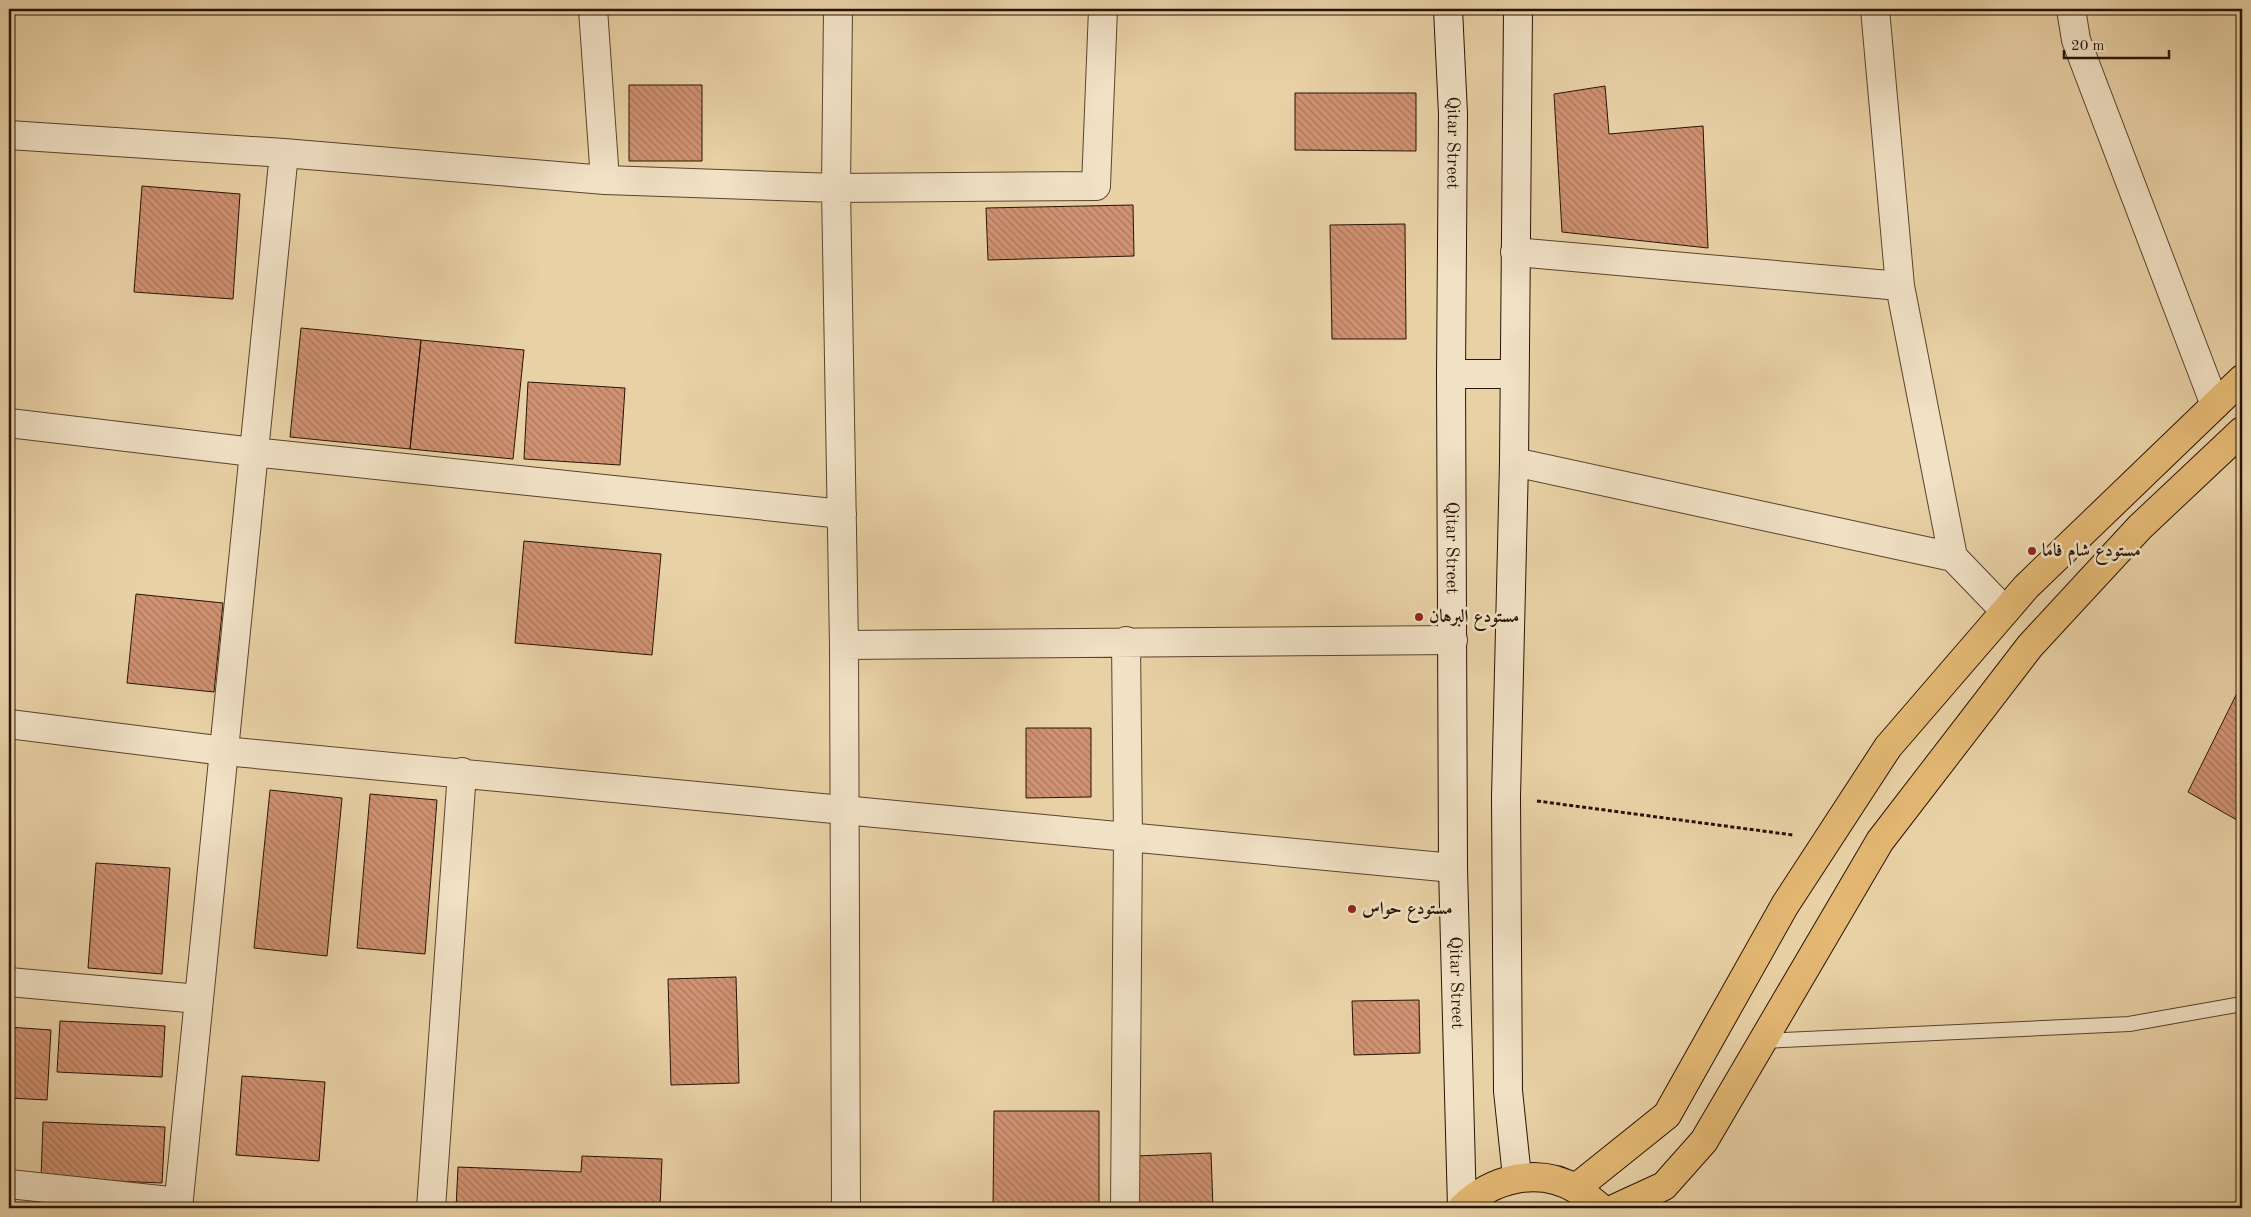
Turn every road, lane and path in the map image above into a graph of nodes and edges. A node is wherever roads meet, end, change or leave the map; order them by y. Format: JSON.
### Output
{"nodes":[{"id":1,"x":593,"y":9,"type":"edge"},
{"id":2,"x":838,"y":9,"type":"edge"},
{"id":3,"x":1103,"y":9,"type":"edge"},
{"id":4,"x":1448,"y":9,"type":"edge"},
{"id":5,"x":1518,"y":9,"type":"edge"},
{"id":6,"x":1875,"y":9,"type":"edge"},
{"id":7,"x":2071,"y":9,"type":"edge"},
{"id":8,"x":9,"y":135,"type":"edge"},
{"id":9,"x":284,"y":153,"type":"junction"},
{"id":10,"x":605,"y":180,"type":"junction"},
{"id":11,"x":836,"y":188,"type":"junction"},
{"id":12,"x":1515,"y":252,"type":"junction"},
{"id":13,"x":1900,"y":286,"type":"junction"},
{"id":14,"x":1451,"y":374,"type":"junction"},
{"id":15,"x":1514,"y":374,"type":"junction"},
{"id":16,"x":2242,"y":379,"type":"edge"},
{"id":17,"x":2215,"y":405,"type":"junction"},
{"id":18,"x":9,"y":423,"type":"edge"},
{"id":19,"x":2242,"y":430,"type":"edge"},
{"id":20,"x":253,"y":452,"type":"junction"},
{"id":21,"x":1514,"y":462,"type":"junction"},
{"id":22,"x":842,"y":514,"type":"junction"},
{"id":23,"x":1953,"y":556,"type":"junction"},
{"id":24,"x":2005,"y":612,"type":"junction"},
{"id":25,"x":1452,"y":640,"type":"junction"},
{"id":26,"x":1126,"y":641,"type":"junction"},
{"id":27,"x":844,"y":644,"type":"junction"},
{"id":28,"x":9,"y":724,"type":"edge"},
{"id":29,"x":224,"y":751,"type":"junction"},
{"id":30,"x":462,"y":772,"type":"junction"},
{"id":31,"x":1506,"y":797,"type":"junction"},
{"id":32,"x":844,"y":811,"type":"junction"},
{"id":33,"x":1128,"y":838,"type":"junction"},
{"id":34,"x":1828,"y":840,"type":"junction"},
{"id":35,"x":1453,"y":868,"type":"junction"},
{"id":36,"x":9,"y":982,"type":"edge"},
{"id":37,"x":199,"y":999,"type":"junction"},
{"id":38,"x":2242,"y":1004,"type":"edge"},
{"id":39,"x":1763,"y":1040,"type":"junction"},
{"id":40,"x":1517,"y":1177,"type":"junction"},
{"id":41,"x":9,"y":1184,"type":"edge"},
{"id":42,"x":1576,"y":1188,"type":"junction"},
{"id":43,"x":179,"y":1205,"type":"edge"},
{"id":44,"x":431,"y":1208,"type":"edge"},
{"id":45,"x":846,"y":1208,"type":"edge"},
{"id":46,"x":1125,"y":1208,"type":"edge"},
{"id":47,"x":1462,"y":1208,"type":"edge"},
{"id":48,"x":1601,"y":1208,"type":"edge"},
{"id":49,"x":1616,"y":1208,"type":"edge"}],
"edges":[{"from":1,"to":10,"type":"street"},
{"from":2,"to":11,"type":"street"},
{"from":3,"to":11,"type":"street"},
{"from":4,"to":14,"type":"street","name":"Qitar Street"},
{"from":5,"to":12,"type":"street"},
{"from":6,"to":13,"type":"street"},
{"from":7,"to":17,"type":"street"},
{"from":8,"to":9,"type":"street"},
{"from":9,"to":10,"type":"street"},
{"from":9,"to":20,"type":"street"},
{"from":10,"to":11,"type":"street"},
{"from":11,"to":22,"type":"street"},
{"from":12,"to":13,"type":"street"},
{"from":12,"to":15,"type":"street"},
{"from":13,"to":23,"type":"street"},
{"from":14,"to":15,"type":"street"},
{"from":14,"to":25,"type":"street","name":"Qitar Street"},
{"from":15,"to":21,"type":"street"},
{"from":16,"to":17,"type":"main road"},
{"from":17,"to":24,"type":"main road"},
{"from":18,"to":20,"type":"street"},
{"from":19,"to":39,"type":"main road"},
{"from":20,"to":22,"type":"street"},
{"from":20,"to":29,"type":"street"},
{"from":21,"to":23,"type":"street"},
{"from":21,"to":31,"type":"street"},
{"from":22,"to":27,"type":"street"},
{"from":23,"to":24,"type":"street"},
{"from":24,"to":34,"type":"main road"},
{"from":25,"to":26,"type":"street"},
{"from":25,"to":35,"type":"street","name":"Qitar Street"},
{"from":26,"to":27,"type":"street"},
{"from":26,"to":33,"type":"street"},
{"from":27,"to":32,"type":"street"},
{"from":28,"to":29,"type":"street"},
{"from":29,"to":30,"type":"street"},
{"from":29,"to":37,"type":"street"},
{"from":30,"to":32,"type":"street"},
{"from":30,"to":44,"type":"street"},
{"from":31,"to":34,"type":"path"},
{"from":31,"to":40,"type":"street"},
{"from":32,"to":33,"type":"street"},
{"from":32,"to":45,"type":"street"},
{"from":33,"to":35,"type":"street"},
{"from":33,"to":46,"type":"street"},
{"from":34,"to":42,"type":"main road"},
{"from":35,"to":47,"type":"street","name":"Qitar Street"},
{"from":36,"to":37,"type":"street"},
{"from":37,"to":43,"type":"street"},
{"from":38,"to":39,"type":"lane"},
{"from":39,"to":49,"type":"main road"},
{"from":40,"to":42,"type":"main road"},
{"from":40,"to":47,"type":"main road"},
{"from":41,"to":43,"type":"street"},
{"from":42,"to":48,"type":"main road"}]}
